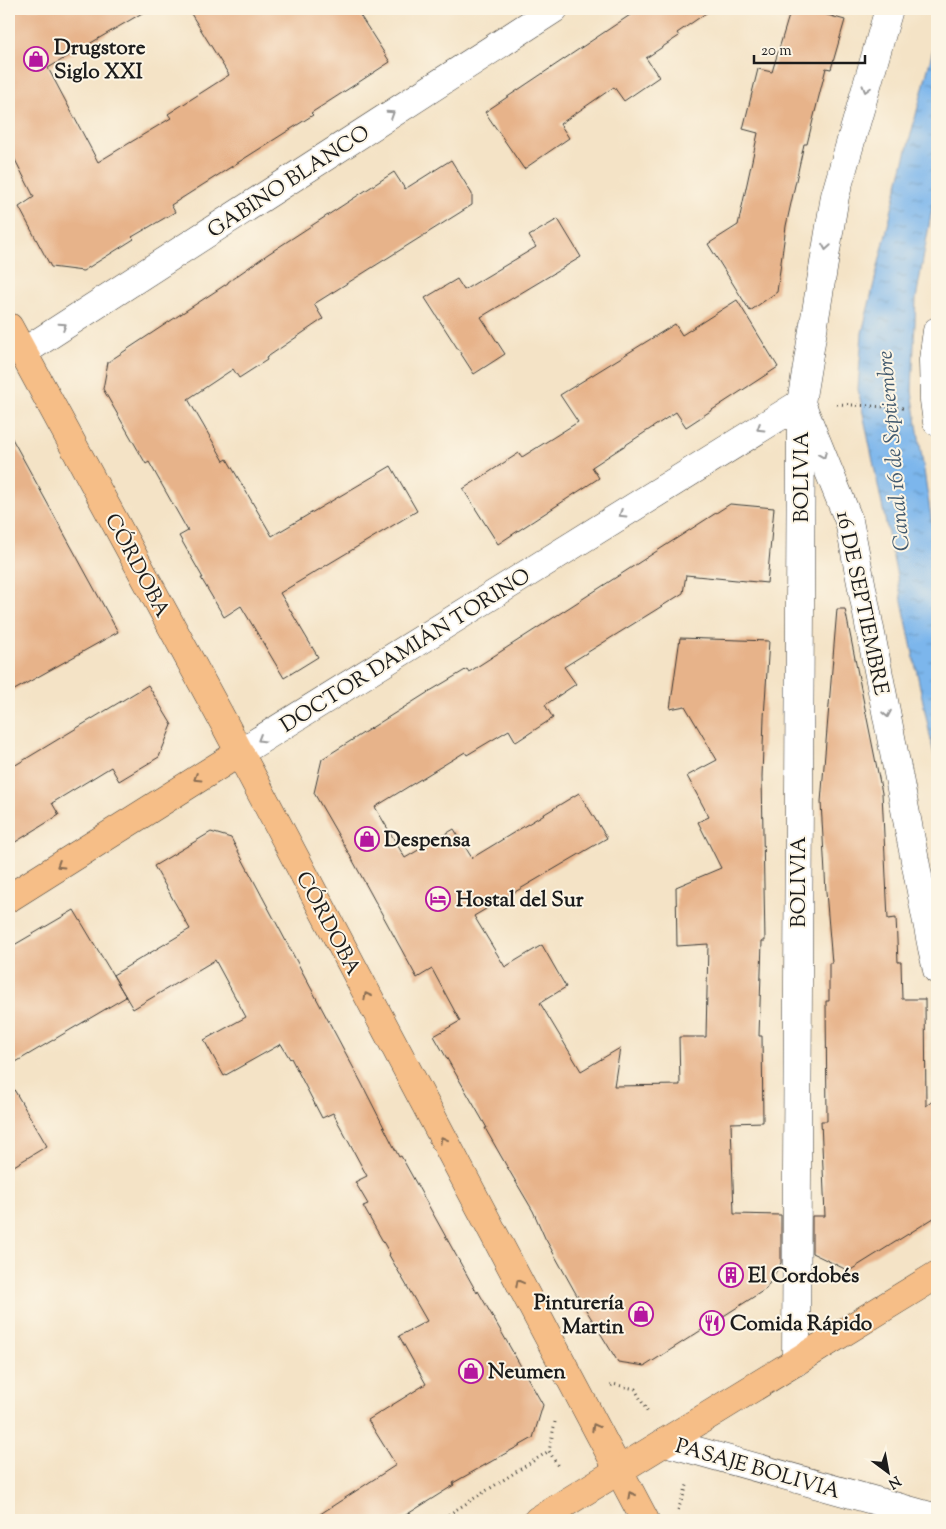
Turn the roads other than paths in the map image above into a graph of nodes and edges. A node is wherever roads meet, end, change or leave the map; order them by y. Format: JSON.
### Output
{"nodes":[{"id":1,"x":554,"y":9,"type":"edge"},
{"id":2,"x":889,"y":9,"type":"edge"},
{"id":3,"x":9,"y":327,"type":"edge"},
{"id":4,"x":937,"y":331,"type":"edge"},
{"id":5,"x":22,"y":353,"type":"junction"},
{"id":6,"x":801,"y":402,"type":"junction"},
{"id":7,"x":936,"y":416,"type":"edge"},
{"id":8,"x":238,"y":753,"type":"junction"},
{"id":9,"x":9,"y":898,"type":"edge"},
{"id":10,"x":937,"y":970,"type":"edge"},
{"id":11,"x":937,"y":1275,"type":"edge"},
{"id":12,"x":796,"y":1362,"type":"junction"},
{"id":13,"x":664,"y":1442,"type":"junction"},
{"id":14,"x":618,"y":1470,"type":"junction"},
{"id":15,"x":937,"y":1518,"type":"edge"},
{"id":16,"x":538,"y":1520,"type":"edge"},
{"id":17,"x":645,"y":1520,"type":"edge"}],
"edges":[{"from":5,"to":1,"type":"street","name":"GABINO BLANCO","one_way":true},
{"from":2,"to":6,"type":"street","one_way":true},
{"from":3,"to":5,"type":"main road","name":"CÓRDOBA"},
{"from":4,"to":7,"type":"street"},
{"from":5,"to":8,"type":"main road","name":"CÓRDOBA"},
{"from":6,"to":8,"type":"street","name":"DOCTOR DAMIÁN TORINO","one_way":true},
{"from":6,"to":10,"type":"street","name":"16 DE SEPTIEMBRE","one_way":true},
{"from":6,"to":12,"type":"street","name":"BOLIVIA"},
{"from":8,"to":9,"type":"main road","name":"DOCTOR DAMIÁN TORINO","one_way":true},
{"from":14,"to":8,"type":"main road","name":"CÓRDOBA","one_way":true},
{"from":11,"to":12,"type":"main road"},
{"from":12,"to":13,"type":"main road"},
{"from":13,"to":14,"type":"main road"},
{"from":13,"to":15,"type":"street","name":"PASAJE BOLIVIA"},
{"from":14,"to":16,"type":"main road"},
{"from":17,"to":14,"type":"main road","name":"CÓRDOBA","one_way":true}]}
